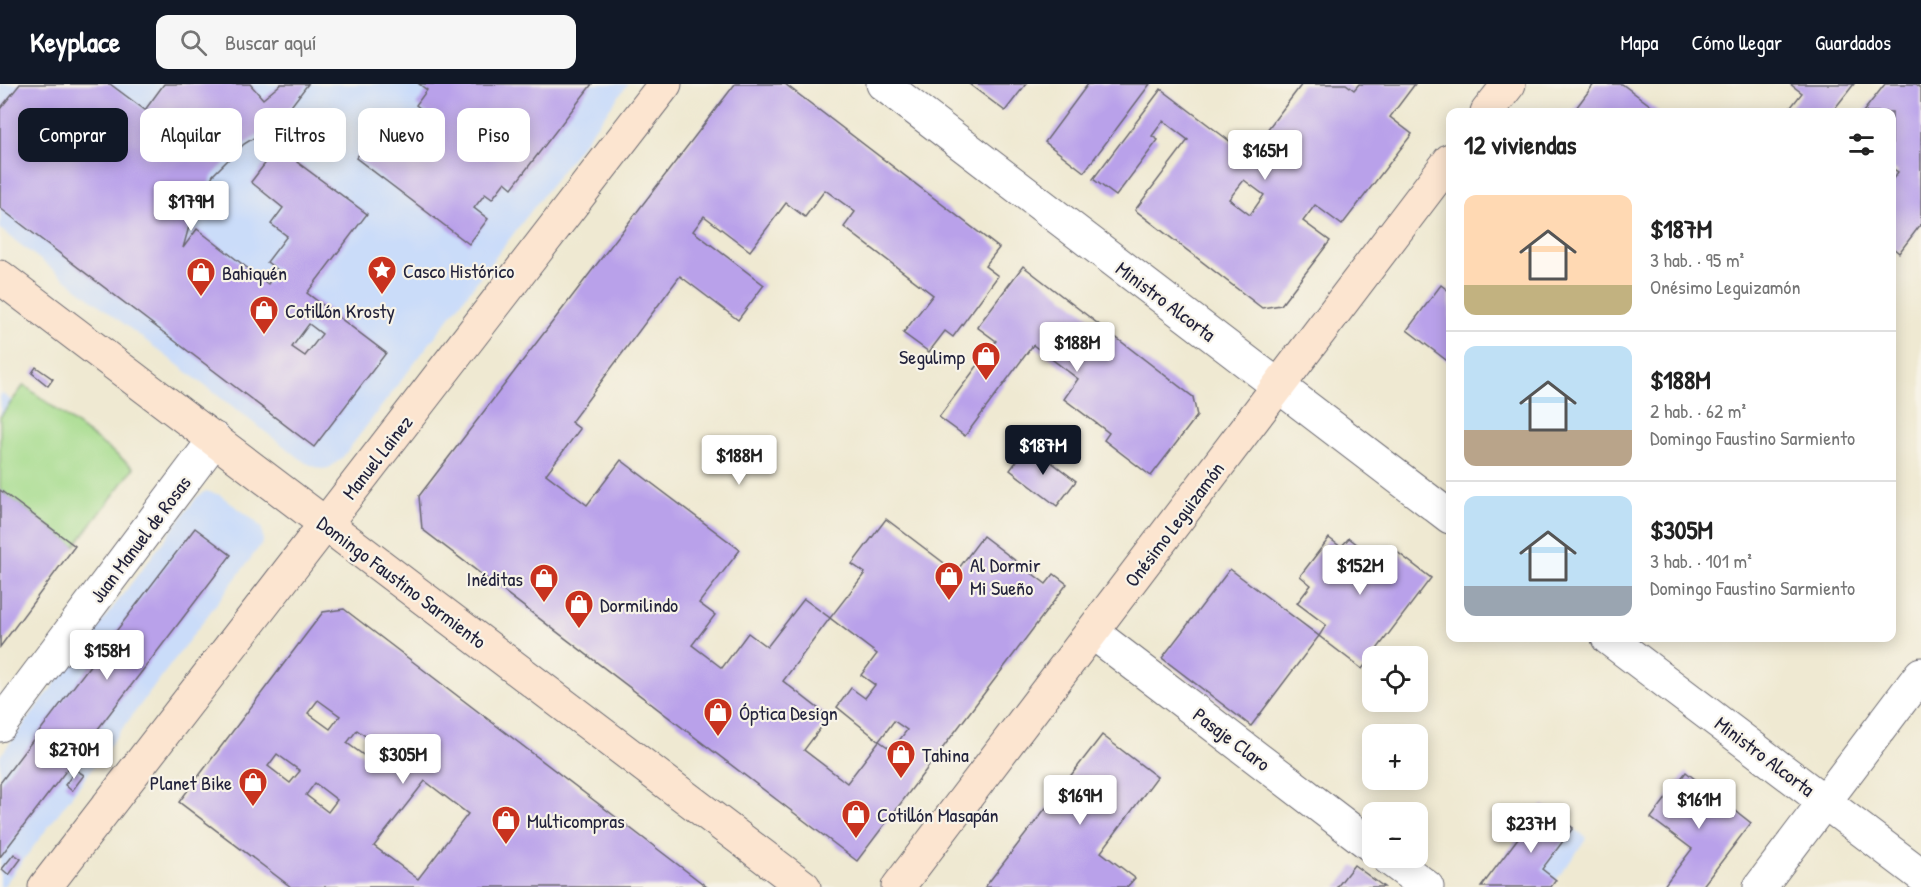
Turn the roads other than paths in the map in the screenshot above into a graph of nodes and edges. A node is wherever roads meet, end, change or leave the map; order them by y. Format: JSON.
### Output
{"nodes":[{"id":1,"x":665,"y":84,"type":"edge"},
{"id":2,"x":883,"y":84,"type":"edge"},
{"id":3,"x":1509,"y":84,"type":"edge"},
{"id":4,"x":1490,"y":108,"type":"edge"},
{"id":5,"x":1446,"y":165,"type":"edge"},
{"id":6,"x":0,"y":277,"type":"edge"},
{"id":7,"x":1279,"y":387,"type":"junction"},
{"id":8,"x":215,"y":440,"type":"junction"},
{"id":9,"x":1446,"y":514,"type":"edge"},
{"id":10,"x":326,"y":524,"type":"junction"},
{"id":11,"x":1092,"y":632,"type":"junction"},
{"id":12,"x":1613,"y":642,"type":"edge"},
{"id":13,"x":1921,"y":674,"type":"edge"},
{"id":14,"x":0,"y":725,"type":"edge"},
{"id":15,"x":1824,"y":802,"type":"junction"},
{"id":16,"x":1362,"y":838,"type":"edge"},
{"id":17,"x":1401,"y":868,"type":"edge"},
{"id":18,"x":1921,"y":875,"type":"edge"},
{"id":19,"x":45,"y":887,"type":"edge"},
{"id":20,"x":804,"y":887,"type":"edge"},
{"id":21,"x":898,"y":887,"type":"edge"},
{"id":22,"x":1426,"y":887,"type":"edge"},
{"id":23,"x":1760,"y":887,"type":"edge"}],
"edges":[{"from":1,"to":10,"type":"street","name":"Manuel Lainez"},
{"from":2,"to":7,"type":"street","name":"Ministro Alcorta"},
{"from":3,"to":4,"type":"street"},
{"from":5,"to":7,"type":"street","name":"Onésimo Leguizamón"},
{"from":6,"to":8,"type":"street","name":"Domingo Faustino Sarmiento"},
{"from":7,"to":9,"type":"street","name":"Ministro Alcorta"},
{"from":7,"to":11,"type":"street","name":"Onésimo Leguizamón"},
{"from":8,"to":10,"type":"street","name":"Domingo Faustino Sarmiento"},
{"from":8,"to":14,"type":"street","name":"Juan Manuel de Rosas"},
{"from":10,"to":19,"type":"street","name":"Manuel Lainez"},
{"from":10,"to":20,"type":"street","name":"Domingo Faustino Sarmiento"},
{"from":11,"to":16,"type":"street","name":"Pasaje Claro"},
{"from":11,"to":21,"type":"street","name":"Onésimo Leguizamón"},
{"from":12,"to":15,"type":"street","name":"Ministro Alcorta"},
{"from":13,"to":15,"type":"street"},
{"from":15,"to":18,"type":"street","name":"Ministro Alcorta"},
{"from":15,"to":23,"type":"street"},
{"from":17,"to":22,"type":"street"}]}
